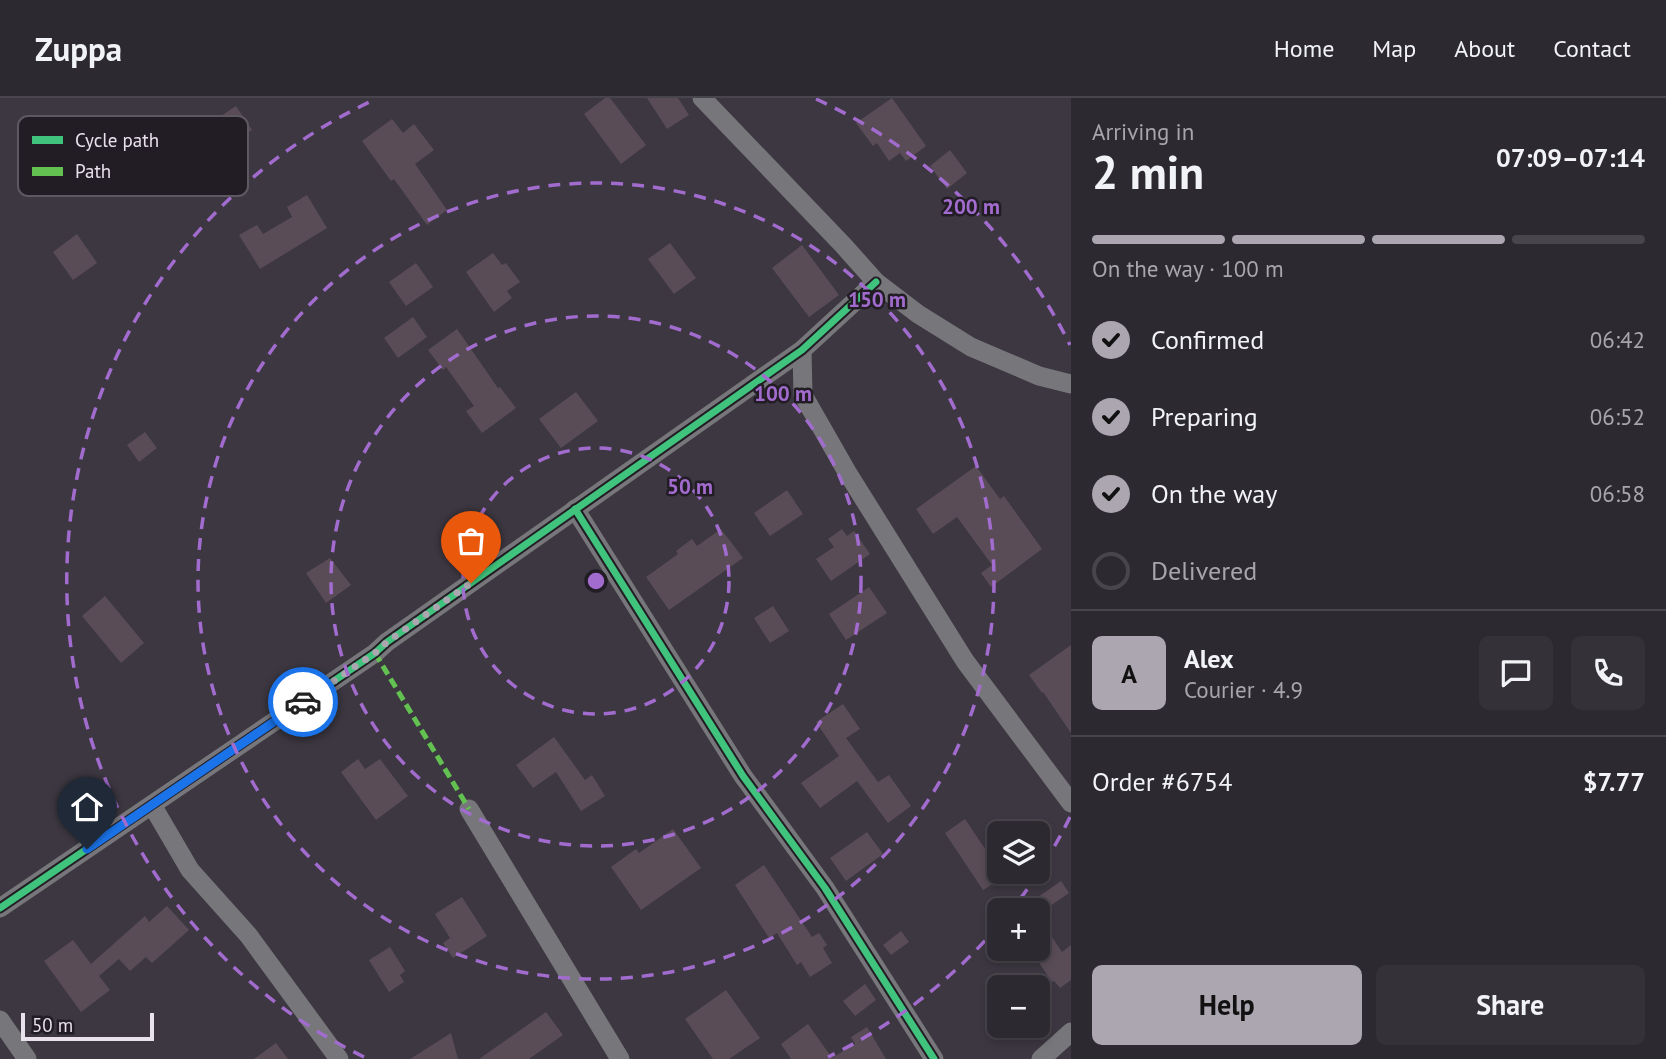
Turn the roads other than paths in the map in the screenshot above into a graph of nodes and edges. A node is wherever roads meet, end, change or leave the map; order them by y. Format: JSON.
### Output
{"nodes":[{"id":1,"x":702,"y":98,"type":"edge"},
{"id":2,"x":876,"y":282,"type":"junction"},
{"id":3,"x":802,"y":350,"type":"junction"},
{"id":4,"x":1071,"y":384,"type":"edge"},
{"id":5,"x":575,"y":509,"type":"junction"},
{"id":6,"x":1071,"y":803,"type":"edge"},
{"id":7,"x":152,"y":805,"type":"junction"},
{"id":8,"x":469,"y":809,"type":"dead end"},
{"id":9,"x":0,"y":908,"type":"edge"},
{"id":10,"x":0,"y":1020,"type":"edge"},
{"id":11,"x":1071,"y":1032,"type":"edge"},
{"id":12,"x":27,"y":1059,"type":"edge"},
{"id":13,"x":339,"y":1059,"type":"edge"},
{"id":14,"x":620,"y":1059,"type":"edge"},
{"id":15,"x":934,"y":1059,"type":"edge"},
{"id":16,"x":1041,"y":1059,"type":"edge"}],
"edges":[{"from":1,"to":2,"type":"street"},
{"from":2,"to":3,"type":"street"},
{"from":2,"to":4,"type":"street"},
{"from":3,"to":5,"type":"street"},
{"from":3,"to":6,"type":"street"},
{"from":5,"to":7,"type":"street"},
{"from":5,"to":15,"type":"street"},
{"from":7,"to":9,"type":"street"},
{"from":7,"to":13,"type":"street"},
{"from":8,"to":14,"type":"street"},
{"from":10,"to":12,"type":"street"},
{"from":11,"to":16,"type":"street"}]}
